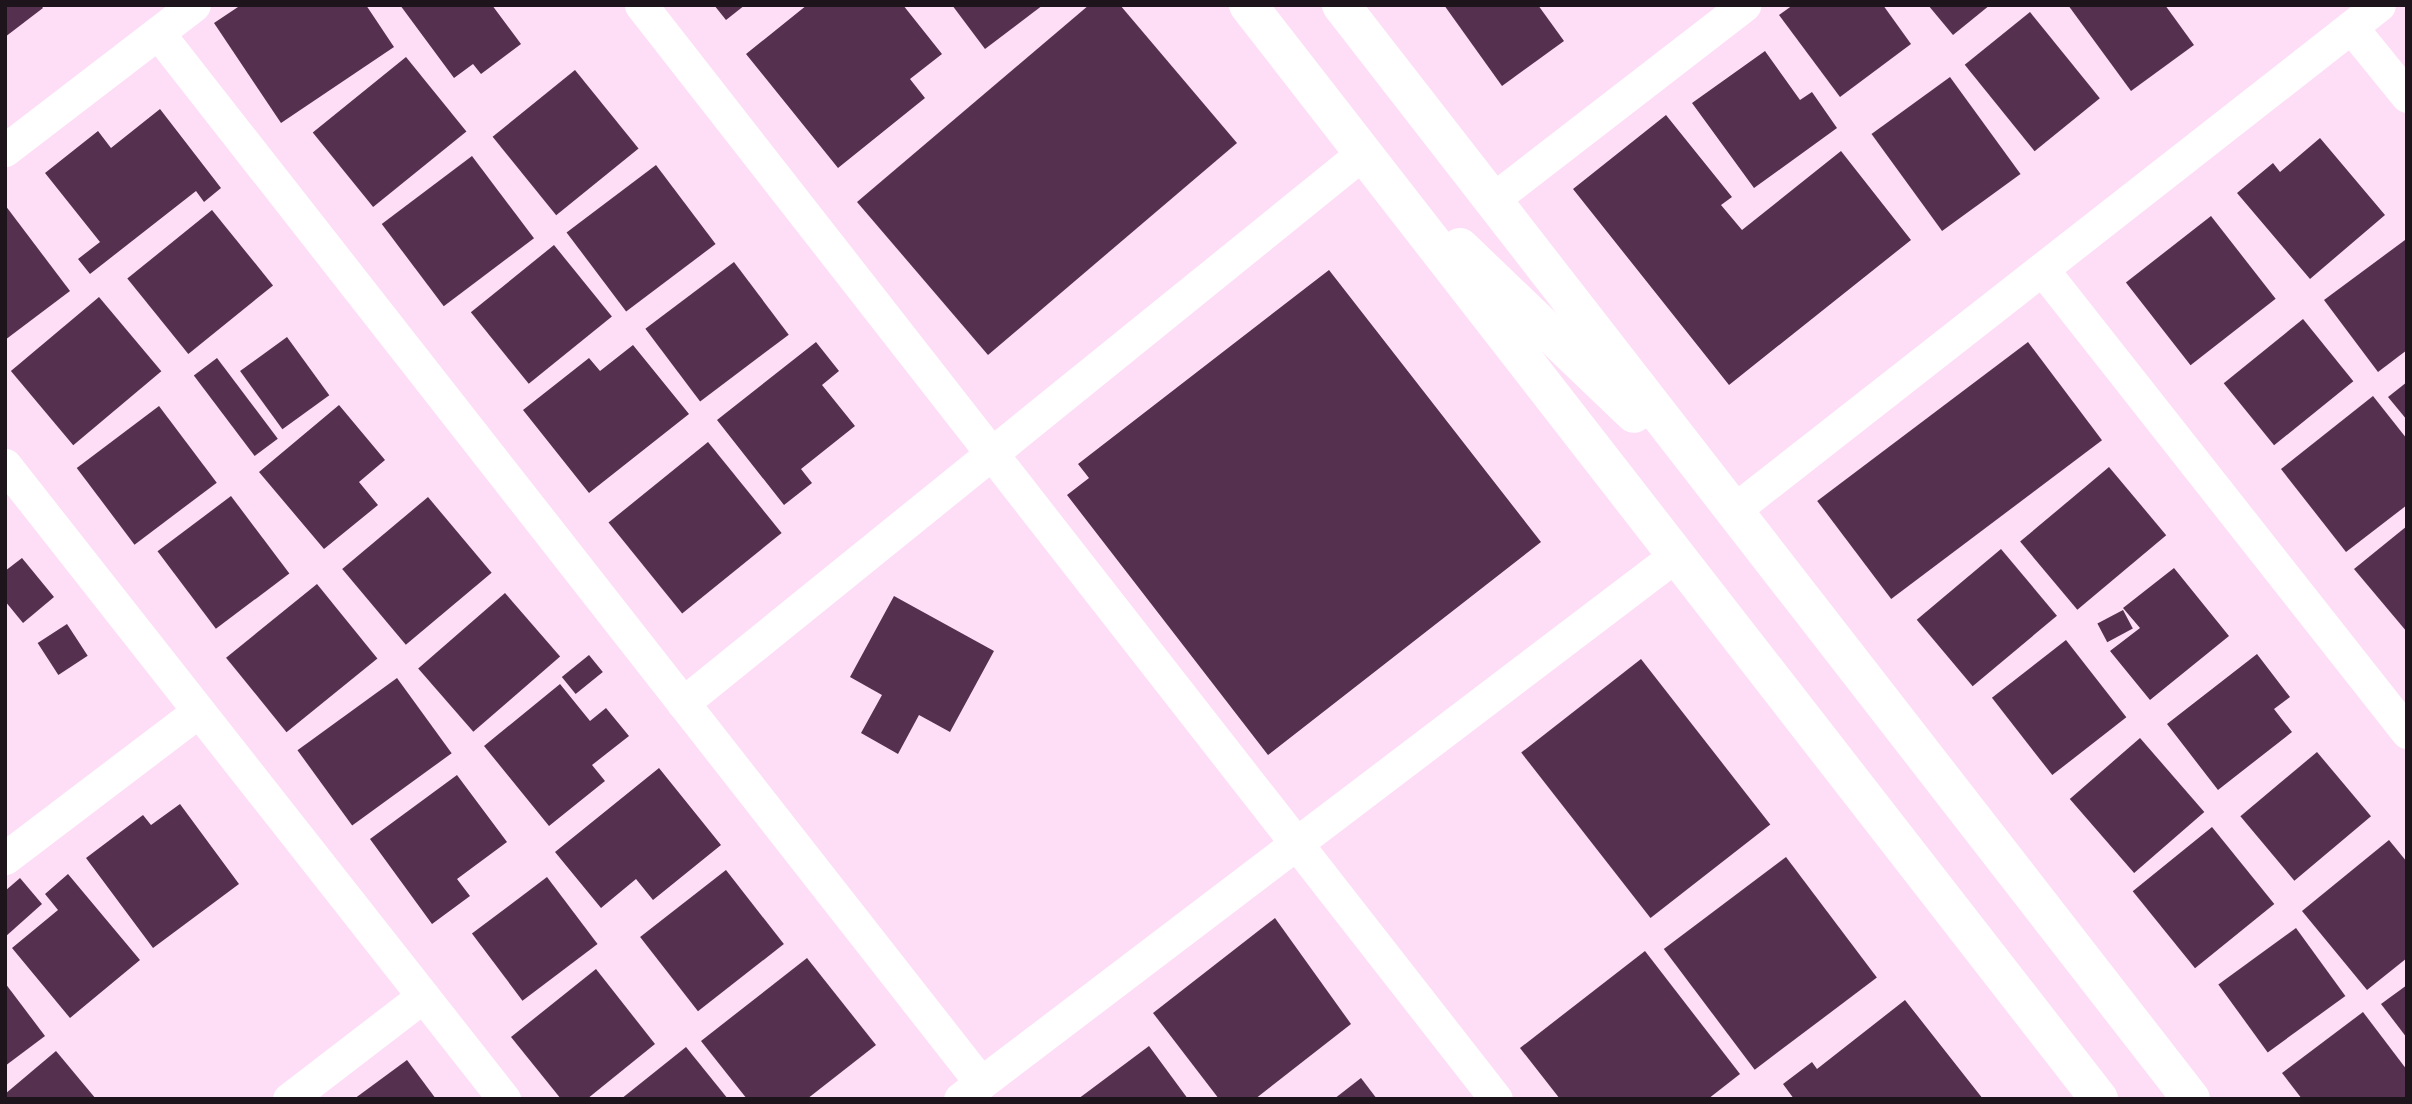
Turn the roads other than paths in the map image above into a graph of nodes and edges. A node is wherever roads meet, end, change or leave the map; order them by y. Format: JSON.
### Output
{"nodes":[{"id":1,"x":194,"y":5,"type":"edge"},
{"id":2,"x":641,"y":5,"type":"edge"},
{"id":3,"x":1248,"y":5,"type":"edge"},
{"id":4,"x":1341,"y":5,"type":"edge"},
{"id":5,"x":1744,"y":5,"type":"edge"},
{"id":6,"x":2379,"y":5,"type":"edge"},
{"id":7,"x":2351,"y":27,"type":"junction"},
{"id":8,"x":158,"y":33,"type":"junction"},
{"id":9,"x":2407,"y":96,"type":"edge"},
{"id":10,"x":5,"y":150,"type":"edge"},
{"id":11,"x":1363,"y":153,"type":"junction"},
{"id":12,"x":1492,"y":200,"type":"junction"},
{"id":13,"x":2042,"y":269,"type":"junction"},
{"id":14,"x":994,"y":452,"type":"junction"},
{"id":15,"x":5,"y":465,"type":"edge"},
{"id":16,"x":1734,"y":510,"type":"junction"},
{"id":17,"x":1676,"y":555,"type":"junction"},
{"id":18,"x":683,"y":703,"type":"junction"},
{"id":19,"x":199,"y":711,"type":"junction"},
{"id":20,"x":2407,"y":732,"type":"edge"},
{"id":21,"x":1296,"y":843,"type":"junction"},
{"id":22,"x":5,"y":858,"type":"edge"},
{"id":23,"x":423,"y":996,"type":"junction"},
{"id":24,"x":971,"y":1091,"type":"edge"},
{"id":25,"x":289,"y":1099,"type":"edge"},
{"id":26,"x":504,"y":1099,"type":"edge"},
{"id":27,"x":1496,"y":1099,"type":"edge"},
{"id":28,"x":2099,"y":1099,"type":"edge"},
{"id":29,"x":2192,"y":1099,"type":"edge"}],
"edges":[{"from":1,"to":8,"type":"street"},
{"from":2,"to":14,"type":"street"},
{"from":3,"to":11,"type":"street"},
{"from":4,"to":12,"type":"street"},
{"from":5,"to":12,"type":"street"},
{"from":6,"to":7,"type":"street"},
{"from":7,"to":9,"type":"street"},
{"from":7,"to":13,"type":"street"},
{"from":8,"to":10,"type":"street"},
{"from":8,"to":18,"type":"street"},
{"from":11,"to":14,"type":"street"},
{"from":11,"to":16,"type":"street"},
{"from":11,"to":17,"type":"street"},
{"from":12,"to":16,"type":"street"},
{"from":13,"to":16,"type":"street"},
{"from":13,"to":20,"type":"street"},
{"from":14,"to":18,"type":"street"},
{"from":14,"to":21,"type":"street"},
{"from":15,"to":19,"type":"street"},
{"from":16,"to":29,"type":"street"},
{"from":17,"to":21,"type":"street"},
{"from":17,"to":28,"type":"street"},
{"from":18,"to":24,"type":"street"},
{"from":19,"to":22,"type":"street"},
{"from":19,"to":23,"type":"street"},
{"from":21,"to":24,"type":"street"},
{"from":21,"to":27,"type":"street"},
{"from":23,"to":25,"type":"street"},
{"from":23,"to":26,"type":"street"}]}
